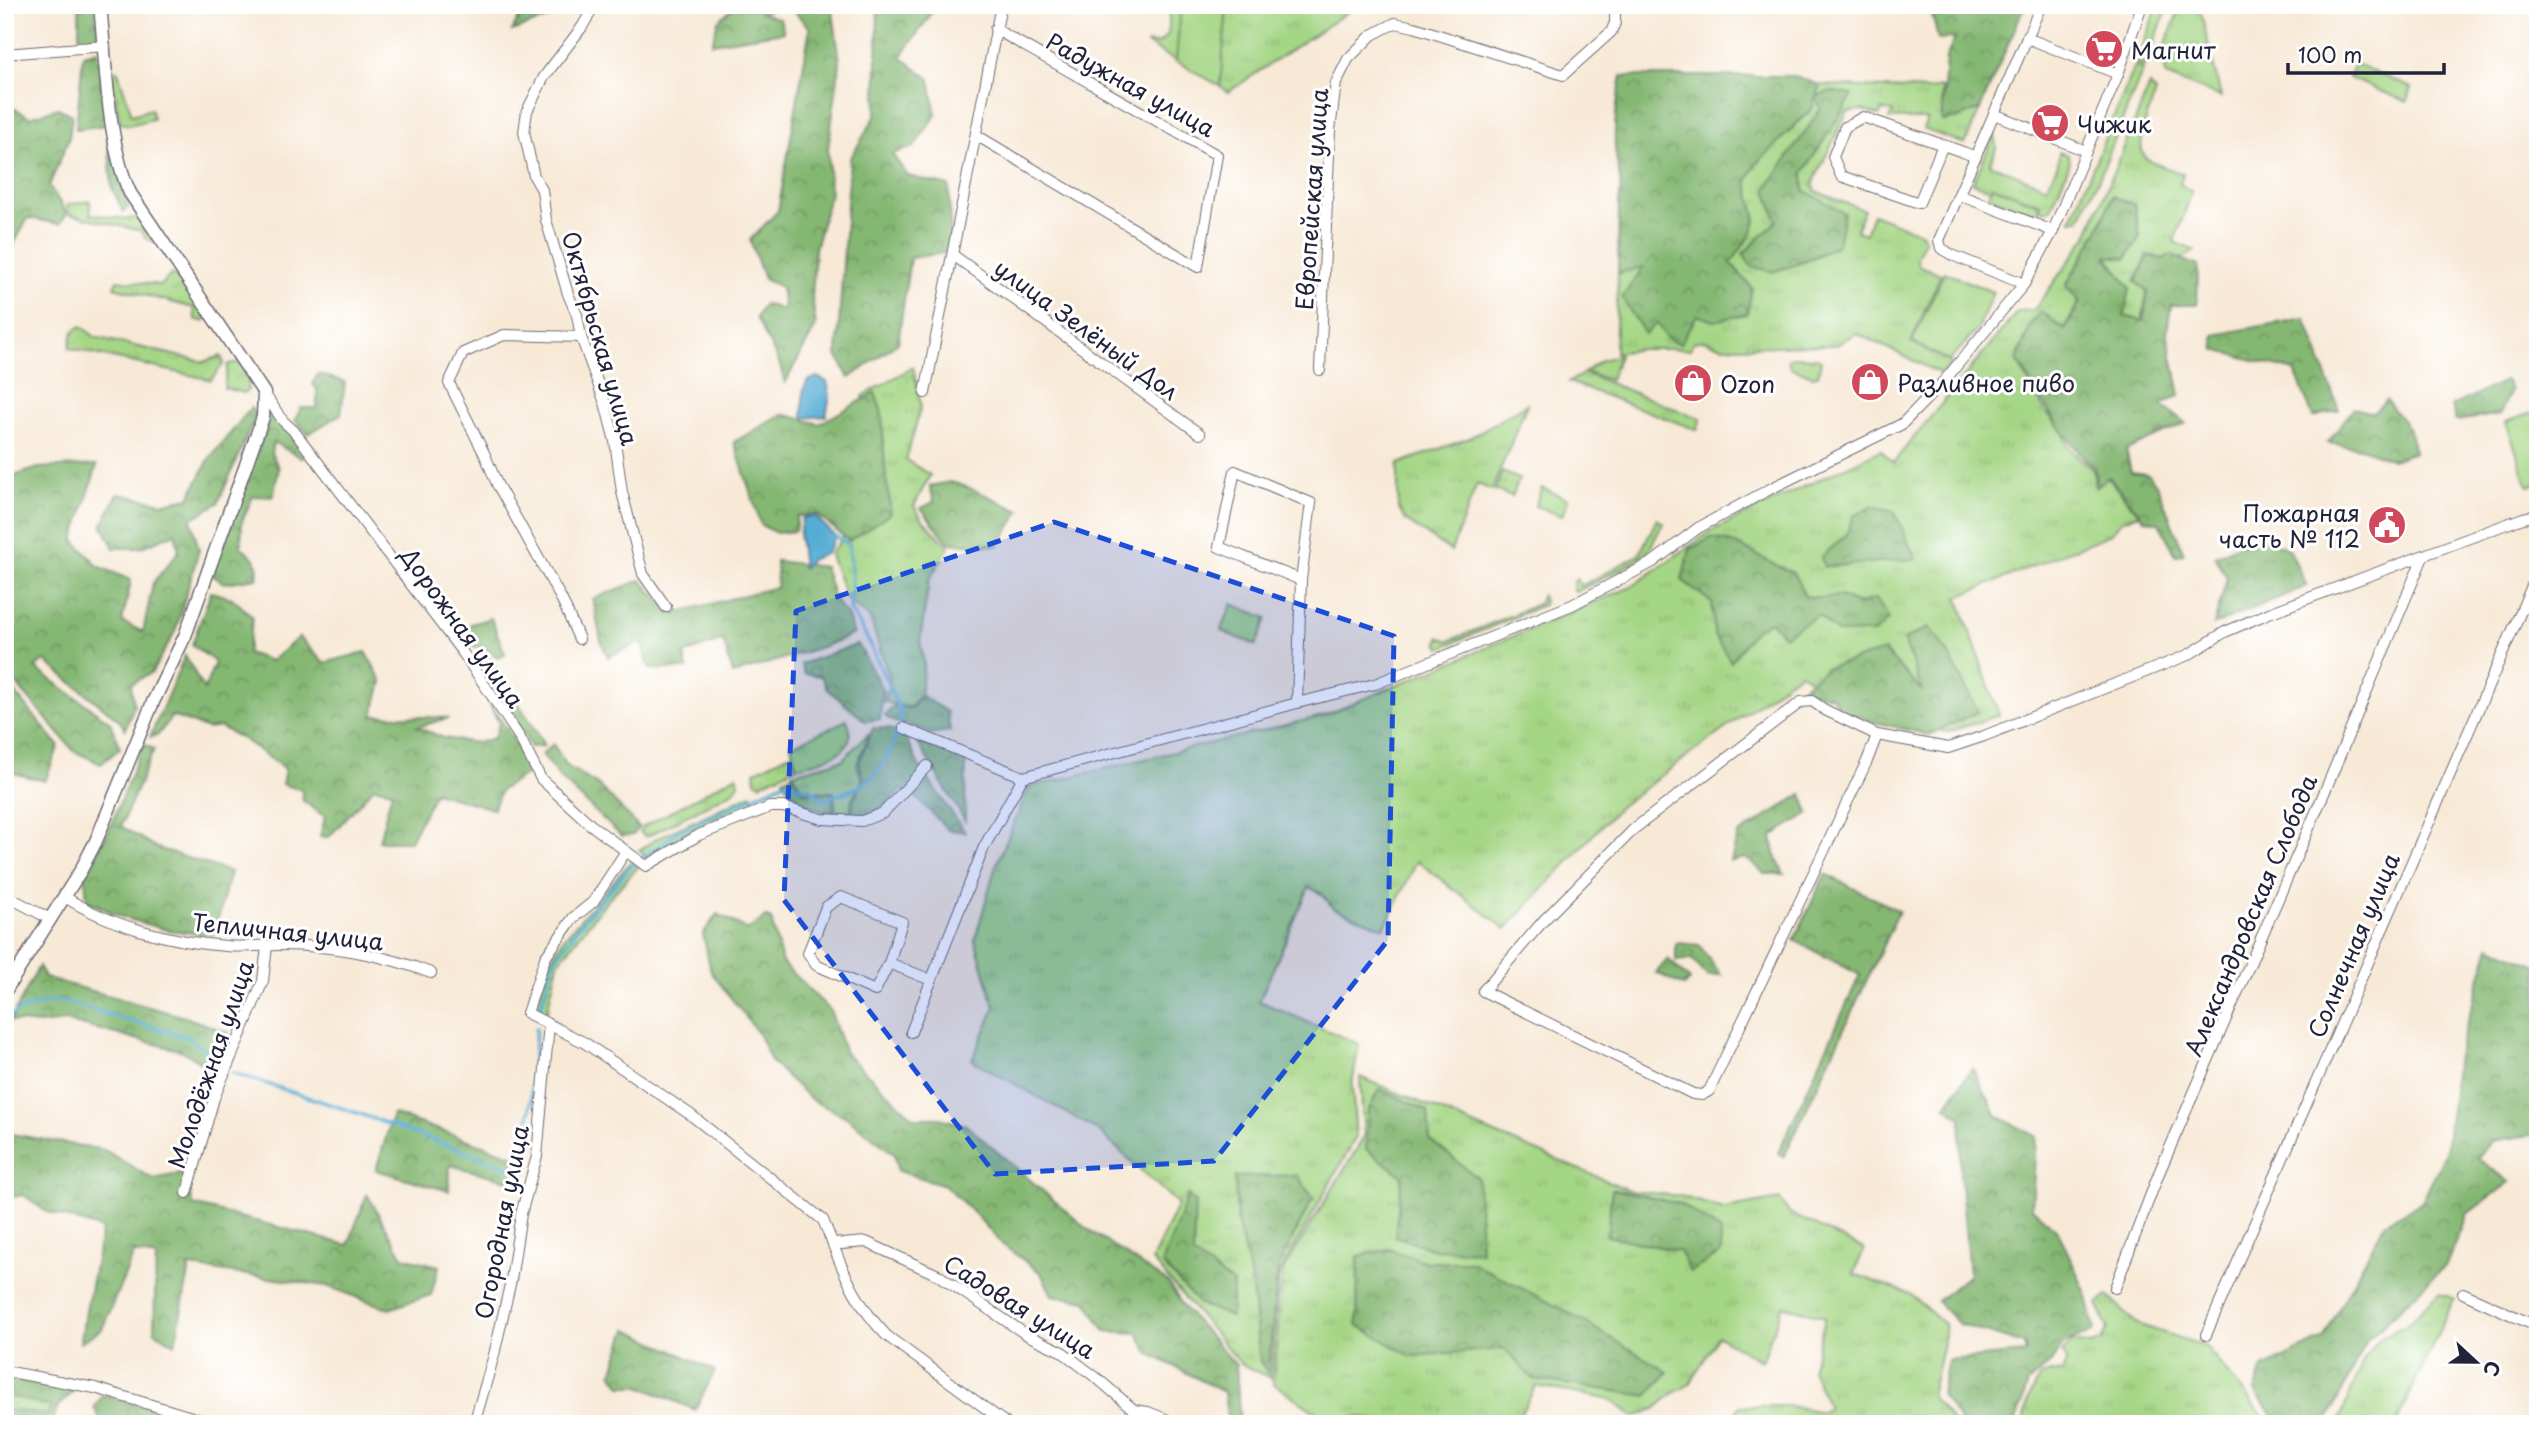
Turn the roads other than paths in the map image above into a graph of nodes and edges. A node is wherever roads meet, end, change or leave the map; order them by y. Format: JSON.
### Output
{"nodes":[{"id":1,"x":100,"y":5,"type":"edge"},
{"id":2,"x":595,"y":5,"type":"edge"},
{"id":3,"x":1001,"y":5,"type":"edge"},
{"id":4,"x":1615,"y":5,"type":"edge"},
{"id":5,"x":2041,"y":5,"type":"edge"},
{"id":6,"x":2142,"y":5,"type":"edge"},
{"id":7,"x":995,"y":30,"type":"junction"},
{"id":8,"x":2027,"y":38,"type":"junction"},
{"id":9,"x":105,"y":46,"type":"junction"},
{"id":10,"x":5,"y":54,"type":"edge"},
{"id":11,"x":2118,"y":74,"type":"junction"},
{"id":12,"x":1994,"y":114,"type":"junction"},
{"id":13,"x":976,"y":135,"type":"junction"},
{"id":14,"x":1942,"y":145,"type":"junction"},
{"id":15,"x":2086,"y":151,"type":"junction"},
{"id":16,"x":1976,"y":157,"type":"junction"},
{"id":17,"x":1959,"y":195,"type":"junction"},
{"id":18,"x":2053,"y":231,"type":"junction"},
{"id":19,"x":953,"y":255,"type":"junction"},
{"id":20,"x":2024,"y":284,"type":"junction"},
{"id":21,"x":581,"y":337,"type":"junction"},
{"id":22,"x":1320,"y":370,"type":"dead end"},
{"id":23,"x":264,"y":393,"type":"junction"},
{"id":24,"x":925,"y":393,"type":"dead end"},
{"id":25,"x":1200,"y":433,"type":"dead end"},
{"id":26,"x":2538,"y":515,"type":"edge"},
{"id":27,"x":2423,"y":557,"type":"junction"},
{"id":28,"x":2538,"y":572,"type":"edge"},
{"id":29,"x":1301,"y":580,"type":"junction"},
{"id":30,"x":666,"y":607,"type":"dead end"},
{"id":31,"x":579,"y":639,"type":"dead end"},
{"id":32,"x":1297,"y":703,"type":"junction"},
{"id":33,"x":904,"y":728,"type":"dead end"},
{"id":34,"x":1877,"y":735,"type":"junction"},
{"id":35,"x":927,"y":766,"type":"dead end"},
{"id":36,"x":1023,"y":778,"type":"junction"},
{"id":37,"x":637,"y":859,"type":"junction"},
{"id":38,"x":5,"y":895,"type":"edge"},
{"id":39,"x":65,"y":897,"type":"junction"},
{"id":40,"x":50,"y":919,"type":"junction"},
{"id":41,"x":267,"y":946,"type":"junction"},
{"id":42,"x":889,"y":963,"type":"junction"},
{"id":43,"x":431,"y":973,"type":"dead end"},
{"id":44,"x":931,"y":980,"type":"junction"},
{"id":45,"x":5,"y":991,"type":"edge"},
{"id":46,"x":549,"y":1024,"type":"junction"},
{"id":47,"x":911,"y":1032,"type":"dead end"},
{"id":48,"x":187,"y":1193,"type":"dead end"},
{"id":49,"x":832,"y":1242,"type":"junction"},
{"id":50,"x":2115,"y":1288,"type":"dead end"},
{"id":51,"x":2463,"y":1293,"type":"dead end"},
{"id":52,"x":2538,"y":1327,"type":"edge"},
{"id":53,"x":2206,"y":1335,"type":"dead end"},
{"id":54,"x":5,"y":1371,"type":"edge"},
{"id":55,"x":215,"y":1424,"type":"edge"},
{"id":56,"x":474,"y":1424,"type":"edge"},
{"id":57,"x":1007,"y":1424,"type":"edge"},
{"id":58,"x":1178,"y":1424,"type":"edge"}],
"edges":[{"from":1,"to":9,"type":"street"},
{"from":2,"to":21,"type":"street","name":"Октябрьская улица"},
{"from":3,"to":7,"type":"street"},
{"from":4,"to":22,"type":"street","name":"Европейская улица"},
{"from":5,"to":8,"type":"street"},
{"from":6,"to":11,"type":"street"},
{"from":7,"to":13,"type":"street"},
{"from":7,"to":13,"type":"street","name":"Радужная улица"},
{"from":8,"to":11,"type":"street"},
{"from":8,"to":12,"type":"street"},
{"from":9,"to":10,"type":"street"},
{"from":9,"to":23,"type":"street"},
{"from":11,"to":15,"type":"street"},
{"from":12,"to":15,"type":"street"},
{"from":12,"to":16,"type":"street"},
{"from":13,"to":19,"type":"street"},
{"from":14,"to":14,"type":"street"},
{"from":14,"to":16,"type":"street"},
{"from":15,"to":18,"type":"street"},
{"from":16,"to":17,"type":"street"},
{"from":17,"to":18,"type":"street"},
{"from":17,"to":20,"type":"street"},
{"from":18,"to":20,"type":"street"},
{"from":19,"to":24,"type":"street"},
{"from":19,"to":25,"type":"street","name":"улица Зелёный Дол"},
{"from":20,"to":32,"type":"street"},
{"from":21,"to":30,"type":"street","name":"Октябрьская улица"},
{"from":21,"to":31,"type":"street"},
{"from":23,"to":37,"type":"street","name":"Дорожная улица"},
{"from":23,"to":39,"type":"street"},
{"from":26,"to":27,"type":"street"},
{"from":27,"to":34,"type":"street"},
{"from":27,"to":50,"type":"street","name":"Александровская Слобода"},
{"from":28,"to":53,"type":"street","name":"Солнечная улица"},
{"from":29,"to":29,"type":"street"},
{"from":29,"to":32,"type":"street"},
{"from":32,"to":36,"type":"street"},
{"from":33,"to":36,"type":"street"},
{"from":34,"to":34,"type":"street"},
{"from":35,"to":37,"type":"street"},
{"from":36,"to":44,"type":"street"},
{"from":37,"to":46,"type":"street"},
{"from":38,"to":40,"type":"street"},
{"from":39,"to":40,"type":"street"},
{"from":39,"to":41,"type":"street","name":"Тепличная улица"},
{"from":40,"to":45,"type":"street"},
{"from":41,"to":43,"type":"street","name":"Тепличная улица"},
{"from":41,"to":48,"type":"street","name":"Молодёжная улица"},
{"from":42,"to":42,"type":"street"},
{"from":42,"to":44,"type":"street"},
{"from":44,"to":47,"type":"street"},
{"from":46,"to":49,"type":"street"},
{"from":46,"to":56,"type":"street","name":"Огородная улица"},
{"from":49,"to":57,"type":"street"},
{"from":49,"to":58,"type":"street","name":"Садовая улица"},
{"from":51,"to":52,"type":"street"},
{"from":54,"to":55,"type":"street"}]}
